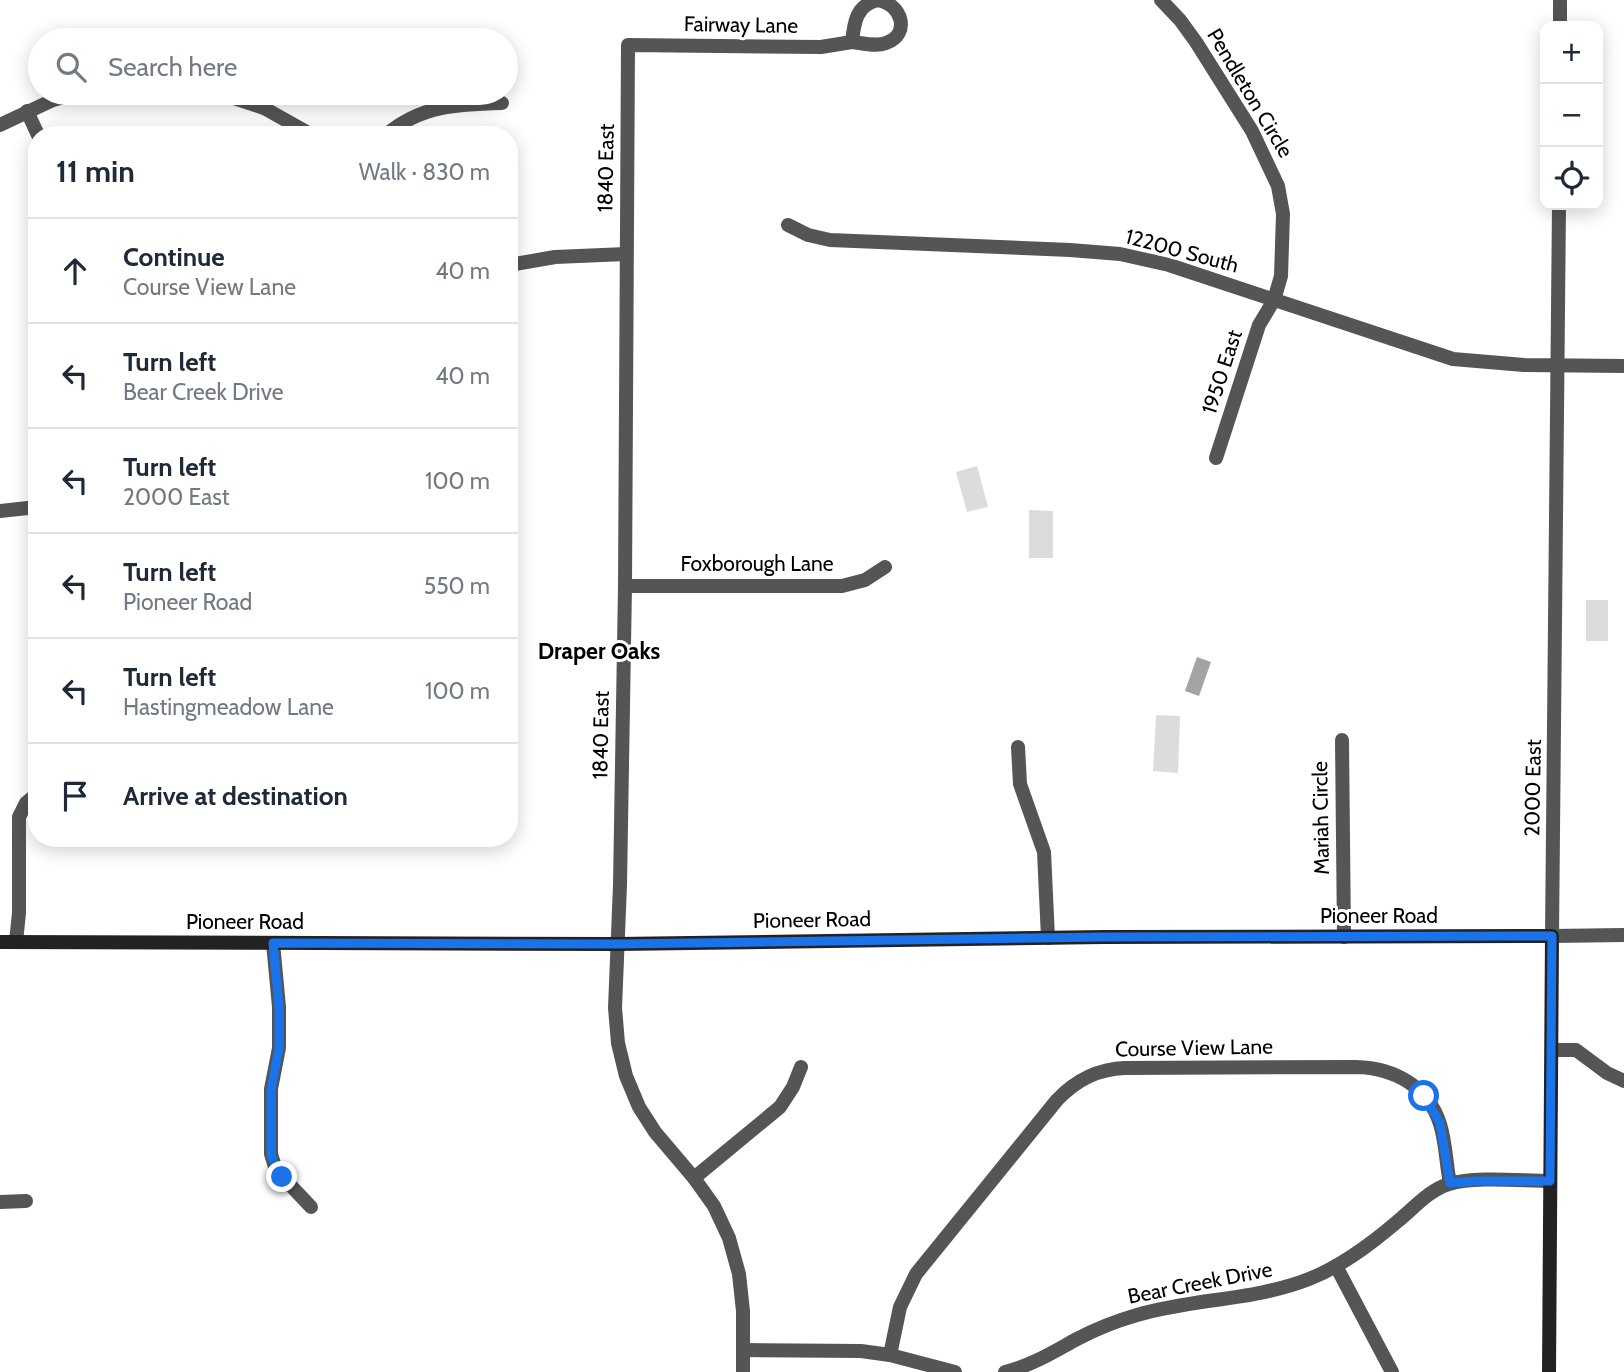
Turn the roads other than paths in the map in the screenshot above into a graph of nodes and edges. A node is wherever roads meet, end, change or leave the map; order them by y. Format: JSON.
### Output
{"nodes":[{"id":1,"x":1161,"y":0,"type":"edge"},
{"id":2,"x":1560,"y":0,"type":"edge"},
{"id":3,"x":1560,"y":21,"type":"edge"},
{"id":4,"x":852,"y":42,"type":"dead end"},
{"id":5,"x":628,"y":45,"type":"joint"},
{"id":6,"x":44,"y":105,"type":"edge"},
{"id":7,"x":255,"y":105,"type":"edge"},
{"id":8,"x":470,"y":105,"type":"edge"},
{"id":9,"x":27,"y":111,"type":"junction"},
{"id":10,"x":0,"y":125,"type":"edge"},
{"id":11,"x":34,"y":126,"type":"edge"},
{"id":12,"x":296,"y":126,"type":"edge"},
{"id":13,"x":399,"y":126,"type":"edge"},
{"id":14,"x":1559,"y":210,"type":"edge"},
{"id":15,"x":788,"y":225,"type":"dead end"},
{"id":16,"x":626,"y":254,"type":"junction"},
{"id":17,"x":518,"y":263,"type":"edge"},
{"id":18,"x":1273,"y":300,"type":"junction"},
{"id":19,"x":1557,"y":366,"type":"junction"},
{"id":20,"x":1624,"y":366,"type":"edge"},
{"id":21,"x":1216,"y":458,"type":"dead end"},
{"id":22,"x":28,"y":508,"type":"edge"},
{"id":23,"x":0,"y":510,"type":"edge"},
{"id":24,"x":885,"y":567,"type":"dead end"},
{"id":25,"x":625,"y":586,"type":"junction"},
{"id":26,"x":1342,"y":740,"type":"dead end"},
{"id":27,"x":1018,"y":747,"type":"dead end"},
{"id":28,"x":28,"y":801,"type":"edge"},
{"id":29,"x":1624,"y":935,"type":"edge"},
{"id":30,"x":1552,"y":936,"type":"junction"},
{"id":31,"x":1343,"y":937,"type":"junction"},
{"id":32,"x":1048,"y":938,"type":"junction"},
{"id":33,"x":0,"y":942,"type":"edge"},
{"id":34,"x":16,"y":942,"type":"junction"},
{"id":35,"x":273,"y":943,"type":"junction"},
{"id":36,"x":617,"y":944,"type":"junction"},
{"id":37,"x":1552,"y":1051,"type":"junction"},
{"id":38,"x":801,"y":1067,"type":"dead end"},
{"id":39,"x":1624,"y":1081,"type":"edge"},
{"id":40,"x":694,"y":1178,"type":"junction"},
{"id":41,"x":1550,"y":1181,"type":"junction"},
{"id":42,"x":1450,"y":1183,"type":"junction"},
{"id":43,"x":26,"y":1201,"type":"dead end"},
{"id":44,"x":0,"y":1202,"type":"edge"},
{"id":45,"x":311,"y":1207,"type":"dead end"},
{"id":46,"x":1336,"y":1266,"type":"junction"},
{"id":47,"x":743,"y":1350,"type":"junction"},
{"id":48,"x":890,"y":1355,"type":"junction"},
{"id":49,"x":743,"y":1372,"type":"edge"},
{"id":50,"x":955,"y":1372,"type":"edge"},
{"id":51,"x":1005,"y":1372,"type":"edge"},
{"id":52,"x":1392,"y":1372,"type":"edge"},
{"id":53,"x":1549,"y":1372,"type":"edge"}],
"edges":[{"from":1,"to":18,"type":"street","name":"Pendleton Circle"},
{"from":2,"to":3,"type":"street"},
{"from":4,"to":5,"type":"street","name":"Fairway Lane"},
{"from":5,"to":16,"type":"street","name":"1840 East"},
{"from":6,"to":9,"type":"street"},
{"from":7,"to":12,"type":"street"},
{"from":8,"to":13,"type":"street"},
{"from":9,"to":10,"type":"street"},
{"from":9,"to":11,"type":"street"},
{"from":14,"to":19,"type":"street","name":"2000 East"},
{"from":15,"to":18,"type":"street","name":"12200 South"},
{"from":16,"to":17,"type":"street"},
{"from":16,"to":25,"type":"street","name":"1840 East"},
{"from":18,"to":19,"type":"street","name":"12200 South"},
{"from":18,"to":21,"type":"street","name":"1950 East"},
{"from":19,"to":20,"type":"street","name":"12200 South"},
{"from":19,"to":30,"type":"street","name":"2000 East"},
{"from":22,"to":23,"type":"street"},
{"from":24,"to":25,"type":"street","name":"Foxborough Lane"},
{"from":25,"to":36,"type":"street","name":"1840 East"},
{"from":26,"to":31,"type":"street","name":"Mariah Circle"},
{"from":27,"to":32,"type":"street"},
{"from":28,"to":34,"type":"street"},
{"from":29,"to":30,"type":"street","name":"Pioneer Road"},
{"from":30,"to":31,"type":"street","name":"Pioneer Road"},
{"from":30,"to":37,"type":"street","name":"2000 East"},
{"from":31,"to":32,"type":"street","name":"Pioneer Road"},
{"from":32,"to":36,"type":"street","name":"Pioneer Road"},
{"from":33,"to":34,"type":"street","name":"Pioneer Road"},
{"from":34,"to":35,"type":"street","name":"Pioneer Road"},
{"from":35,"to":36,"type":"street","name":"Pioneer Road"},
{"from":35,"to":45,"type":"street"},
{"from":36,"to":40,"type":"street","name":"1840 East"},
{"from":37,"to":39,"type":"street"},
{"from":37,"to":41,"type":"street","name":"2000 East"},
{"from":38,"to":40,"type":"street"},
{"from":40,"to":47,"type":"street","name":"1840 East"},
{"from":41,"to":42,"type":"street","name":"Bear Creek Drive"},
{"from":41,"to":53,"type":"street","name":"2000 East"},
{"from":42,"to":46,"type":"street","name":"Bear Creek Drive"},
{"from":42,"to":48,"type":"street","name":"Course View Lane"},
{"from":43,"to":44,"type":"street"},
{"from":46,"to":51,"type":"street","name":"Bear Creek Drive"},
{"from":46,"to":52,"type":"street"},
{"from":47,"to":48,"type":"street"},
{"from":47,"to":49,"type":"street","name":"1840 East"},
{"from":48,"to":50,"type":"street"}]}
